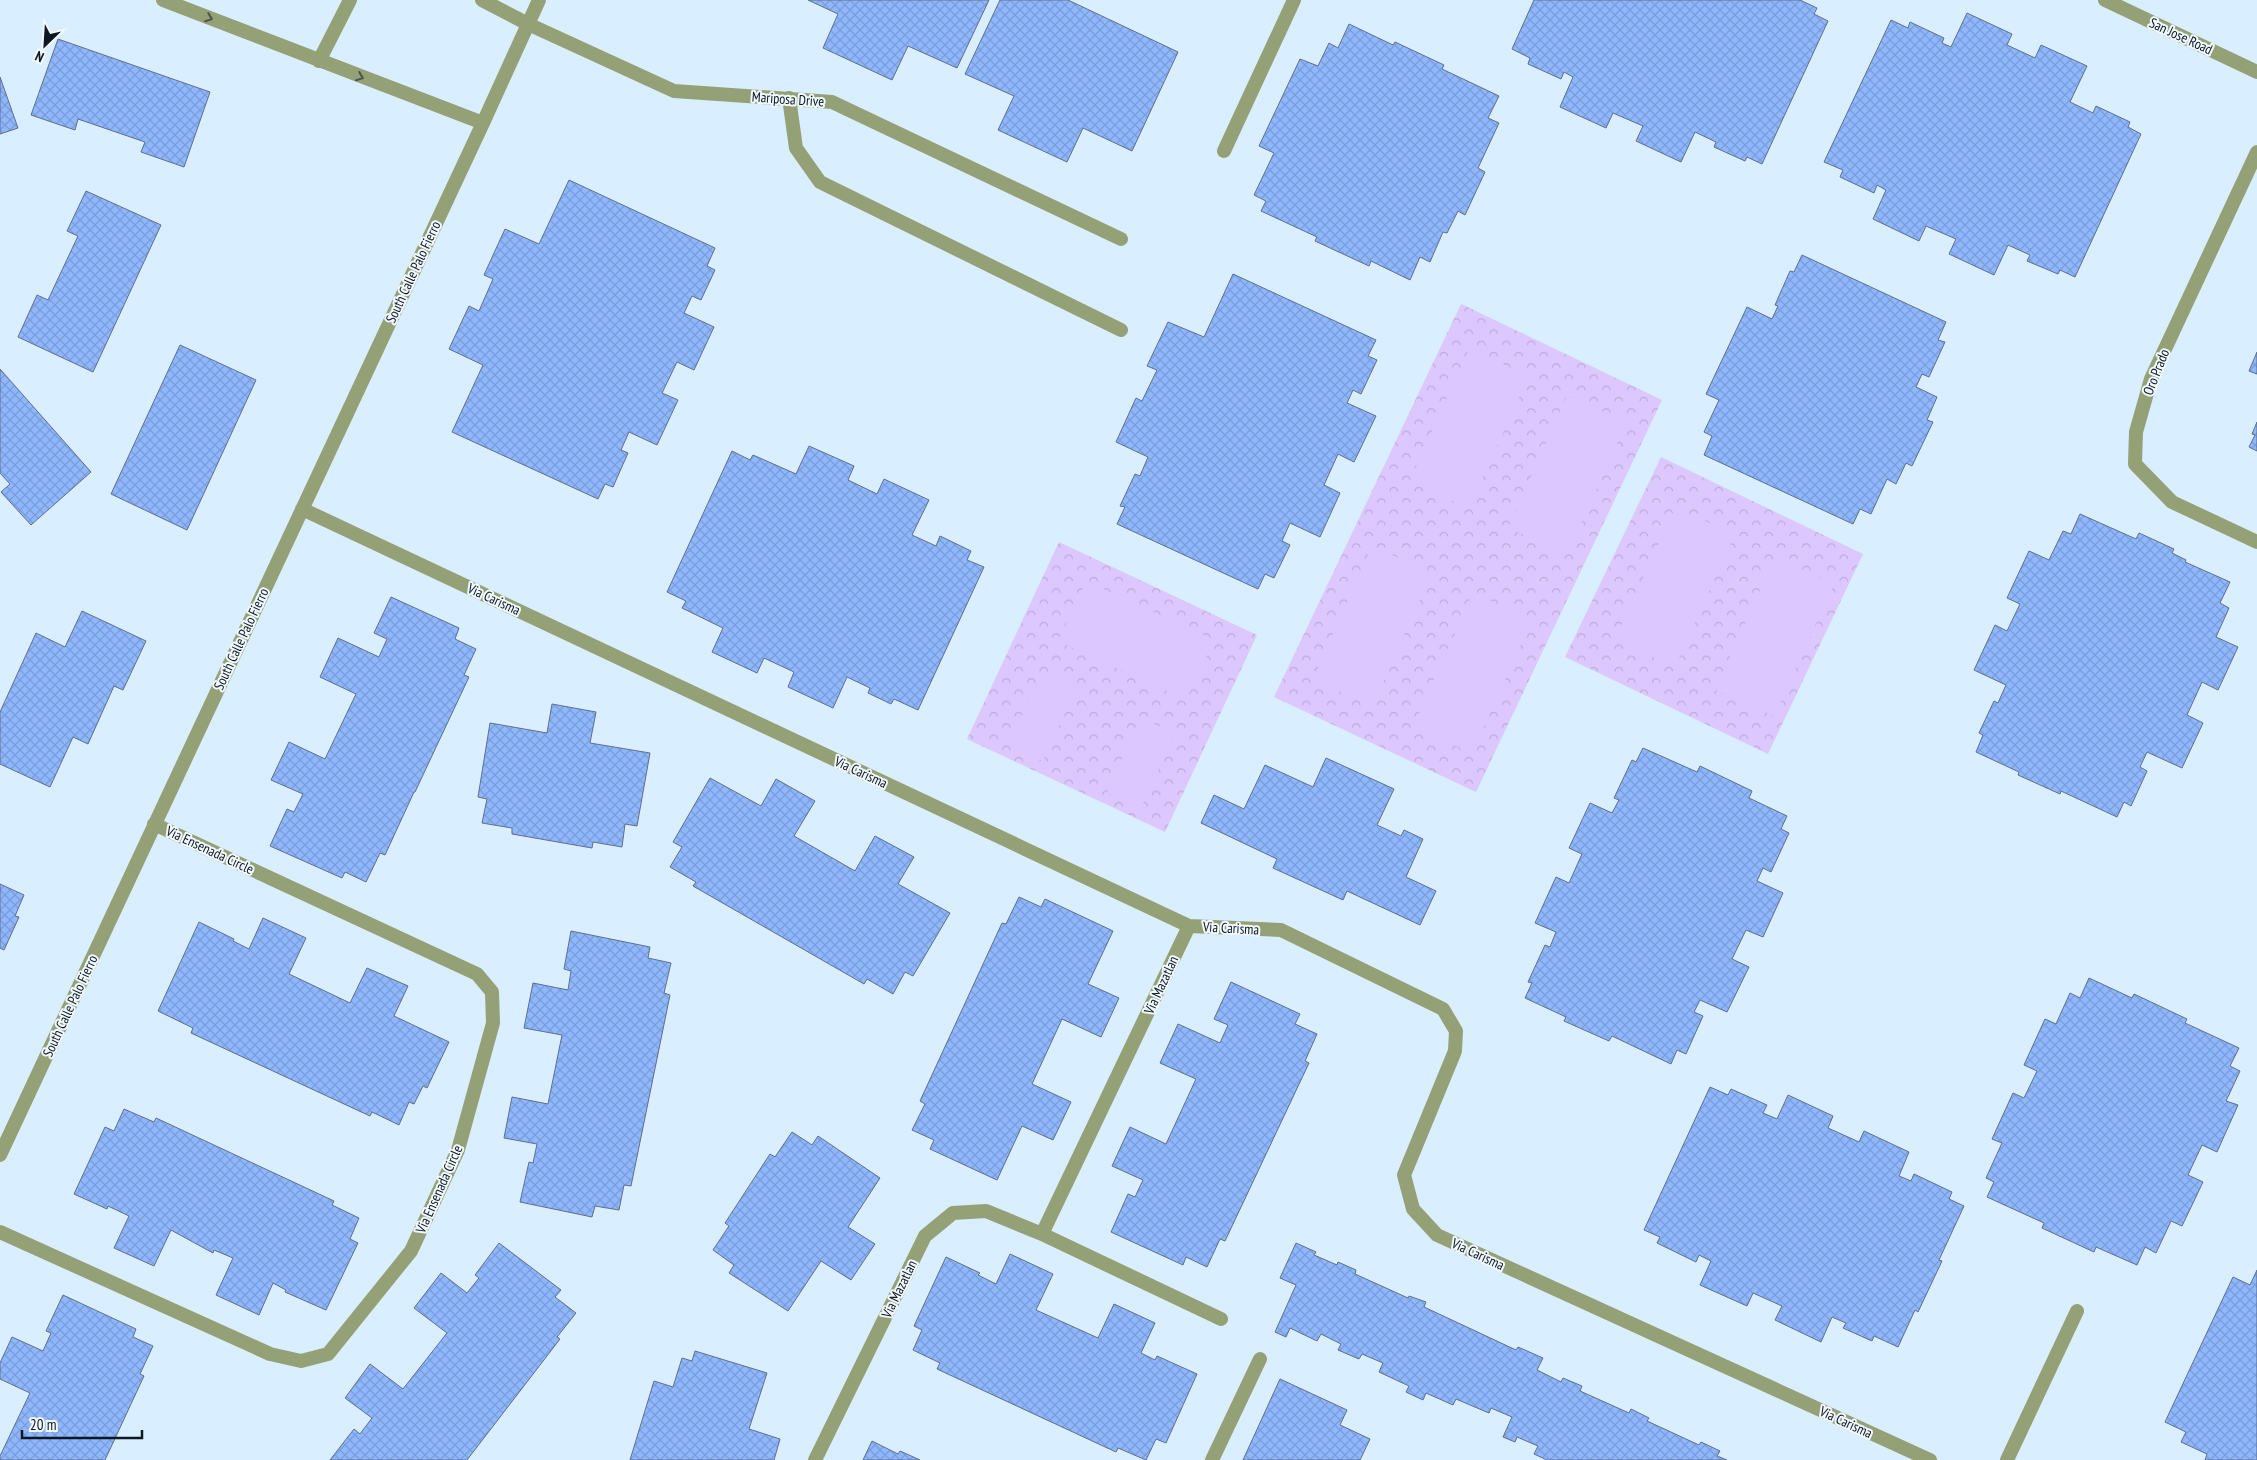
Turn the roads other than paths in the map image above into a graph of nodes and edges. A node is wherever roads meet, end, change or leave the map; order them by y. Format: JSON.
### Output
{"nodes":[{"id":1,"x":164,"y":0,"type":"edge"},
{"id":2,"x":350,"y":0,"type":"edge"},
{"id":3,"x":482,"y":0,"type":"edge"},
{"id":4,"x":539,"y":0,"type":"edge"},
{"id":5,"x":1294,"y":0,"type":"edge"},
{"id":6,"x":2105,"y":0,"type":"edge"},
{"id":7,"x":528,"y":24,"type":"junction"},
{"id":8,"x":319,"y":61,"type":"junction"},
{"id":9,"x":2257,"y":72,"type":"edge"},
{"id":10,"x":788,"y":98,"type":"junction"},
{"id":11,"x":484,"y":123,"type":"junction"},
{"id":12,"x":1224,"y":151,"type":"dead end"},
{"id":13,"x":2257,"y":152,"type":"edge"},
{"id":14,"x":1121,"y":239,"type":"dead end"},
{"id":15,"x":1121,"y":330,"type":"dead end"},
{"id":16,"x":302,"y":509,"type":"junction"},
{"id":17,"x":2257,"y":542,"type":"edge"},
{"id":18,"x":154,"y":824,"type":"junction"},
{"id":19,"x":1189,"y":926,"type":"junction"},
{"id":20,"x":0,"y":1155,"type":"edge"},
{"id":21,"x":0,"y":1232,"type":"edge"},
{"id":22,"x":1042,"y":1234,"type":"junction"},
{"id":23,"x":2077,"y":1311,"type":"dead end"},
{"id":24,"x":1221,"y":1319,"type":"dead end"},
{"id":25,"x":1260,"y":1358,"type":"dead end"},
{"id":26,"x":815,"y":1460,"type":"edge"},
{"id":27,"x":1212,"y":1460,"type":"edge"},
{"id":28,"x":1930,"y":1460,"type":"edge"},
{"id":29,"x":2007,"y":1460,"type":"edge"}],
"edges":[{"from":1,"to":8,"type":"street","one_way":true},
{"from":2,"to":8,"type":"street"},
{"from":3,"to":7,"type":"street"},
{"from":4,"to":7,"type":"street","name":"South Calle Palo Fierro"},
{"from":5,"to":12,"type":"street"},
{"from":6,"to":9,"type":"street","name":"San Jose Road"},
{"from":7,"to":10,"type":"street","name":"Mariposa Drive"},
{"from":7,"to":11,"type":"street","name":"South Calle Palo Fierro"},
{"from":8,"to":11,"type":"street","one_way":true},
{"from":10,"to":14,"type":"street","name":"Mariposa Drive"},
{"from":10,"to":15,"type":"street"},
{"from":11,"to":16,"type":"street","name":"South Calle Palo Fierro"},
{"from":13,"to":17,"type":"street","name":"Oro Prado"},
{"from":16,"to":18,"type":"street","name":"South Calle Palo Fierro"},
{"from":16,"to":19,"type":"street","name":"Via Carisma"},
{"from":18,"to":20,"type":"street","name":"South Calle Palo Fierro"},
{"from":18,"to":21,"type":"street","name":"Via Ensenada Circle"},
{"from":19,"to":22,"type":"street","name":"Via Mazatlan"},
{"from":19,"to":28,"type":"street","name":"Via Carisma"},
{"from":22,"to":24,"type":"street","name":"Via Mazatlan"},
{"from":22,"to":26,"type":"street","name":"Via Mazatlan"},
{"from":23,"to":29,"type":"street"},
{"from":25,"to":27,"type":"street"}]}
